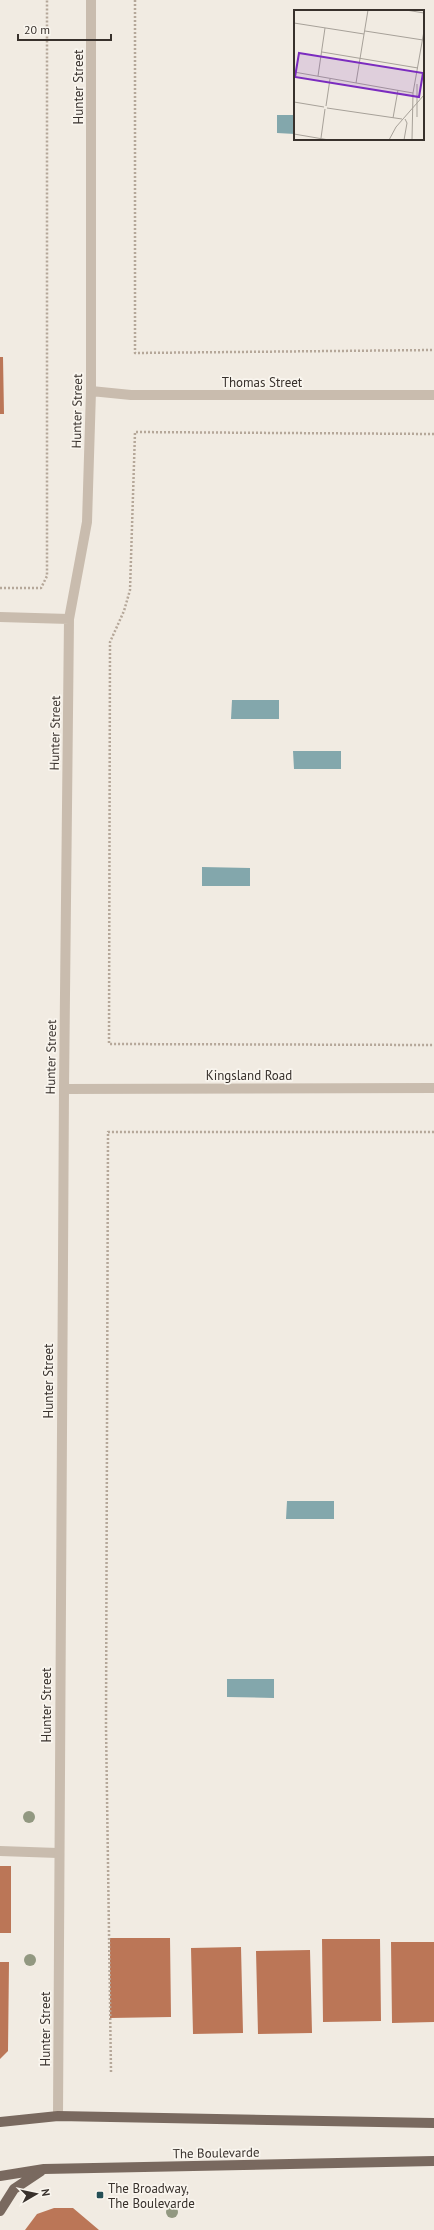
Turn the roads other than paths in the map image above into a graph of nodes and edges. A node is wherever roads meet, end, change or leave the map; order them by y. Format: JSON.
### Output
{"nodes":[{"id":1,"x":91,"y":0,"type":"edge"},
{"id":2,"x":91,"y":391,"type":"junction"},
{"id":3,"x":434,"y":395,"type":"edge"},
{"id":4,"x":0,"y":618,"type":"edge"},
{"id":5,"x":69,"y":619,"type":"junction"},
{"id":6,"x":434,"y":1088,"type":"edge"},
{"id":7,"x":64,"y":1089,"type":"junction"},
{"id":8,"x":0,"y":1851,"type":"edge"},
{"id":9,"x":58,"y":1853,"type":"junction"},
{"id":10,"x":58,"y":2116,"type":"junction"},
{"id":11,"x":0,"y":2122,"type":"edge"},
{"id":12,"x":434,"y":2123,"type":"edge"},
{"id":13,"x":434,"y":2161,"type":"edge"},
{"id":14,"x":44,"y":2169,"type":"junction"},
{"id":15,"x":0,"y":2176,"type":"edge"},
{"id":16,"x":0,"y":2211,"type":"edge"}],
"edges":[{"from":1,"to":2,"type":"street","name":"Hunter Street"},
{"from":2,"to":3,"type":"street","name":"Thomas Street"},
{"from":2,"to":5,"type":"street","name":"Hunter Street"},
{"from":4,"to":5,"type":"street"},
{"from":5,"to":7,"type":"street","name":"Hunter Street"},
{"from":6,"to":7,"type":"street","name":"Kingsland Road"},
{"from":7,"to":9,"type":"street","name":"Hunter Street"},
{"from":8,"to":9,"type":"street"},
{"from":9,"to":10,"type":"street","name":"Hunter Street"},
{"from":10,"to":11,"type":"main road"},
{"from":10,"to":12,"type":"main road"},
{"from":13,"to":14,"type":"main road","name":"The Boulevarde"},
{"from":14,"to":15,"type":"main road","name":"The Boulevarde"},
{"from":14,"to":16,"type":"main road"}]}
